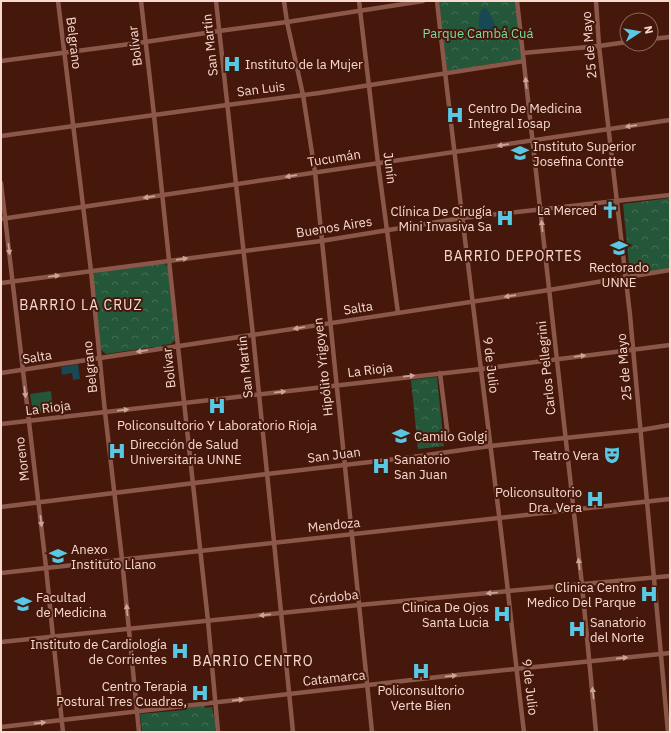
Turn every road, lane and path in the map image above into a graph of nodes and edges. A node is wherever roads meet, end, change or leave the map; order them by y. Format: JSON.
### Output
{"nodes":[{"id":1,"x":58,"y":1,"type":"edge"},
{"id":2,"x":141,"y":1,"type":"edge"},
{"id":3,"x":216,"y":1,"type":"edge"},
{"id":4,"x":284,"y":1,"type":"edge"},
{"id":5,"x":359,"y":1,"type":"edge"},
{"id":6,"x":423,"y":1,"type":"edge"},
{"id":7,"x":437,"y":1,"type":"edge"},
{"id":8,"x":517,"y":1,"type":"edge"},
{"id":9,"x":596,"y":1,"type":"edge"},
{"id":10,"x":360,"y":11,"type":"junction"},
{"id":11,"x":287,"y":22,"type":"junction"},
{"id":12,"x":219,"y":31,"type":"junction"},
{"id":13,"x":670,"y":37,"type":"edge"},
{"id":14,"x":659,"y":38,"type":"edge"},
{"id":15,"x":145,"y":42,"type":"junction"},
{"id":16,"x":619,"y":43,"type":"edge"},
{"id":17,"x":599,"y":46,"type":"junction"},
{"id":18,"x":64,"y":52,"type":"junction"},
{"id":19,"x":523,"y":53,"type":"junction"},
{"id":20,"x":1,"y":61,"type":"edge"},
{"id":21,"x":524,"y":61,"type":"junction"},
{"id":22,"x":445,"y":73,"type":"junction"},
{"id":23,"x":369,"y":85,"type":"junction"},
{"id":24,"x":303,"y":95,"type":"junction"},
{"id":25,"x":227,"y":105,"type":"junction"},
{"id":26,"x":154,"y":115,"type":"junction"},
{"id":27,"x":670,"y":120,"type":"edge"},
{"id":28,"x":74,"y":126,"type":"junction"},
{"id":29,"x":609,"y":129,"type":"junction"},
{"id":30,"x":1,"y":136,"type":"edge"},
{"id":31,"x":532,"y":140,"type":"junction"},
{"id":32,"x":454,"y":152,"type":"junction"},
{"id":33,"x":378,"y":163,"type":"junction"},
{"id":34,"x":315,"y":172,"type":"junction"},
{"id":35,"x":1,"y":183,"type":"edge"},
{"id":36,"x":236,"y":184,"type":"junction"},
{"id":37,"x":162,"y":195,"type":"junction"},
{"id":38,"x":670,"y":195,"type":"edge"},
{"id":39,"x":617,"y":201,"type":"junction"},
{"id":40,"x":83,"y":206,"type":"junction"},
{"id":41,"x":540,"y":209,"type":"junction"},
{"id":42,"x":3,"y":218,"type":"edge"},
{"id":43,"x":462,"y":218,"type":"junction"},
{"id":44,"x":387,"y":230,"type":"junction"},
{"id":45,"x":321,"y":241,"type":"junction"},
{"id":46,"x":244,"y":251,"type":"junction"},
{"id":47,"x":169,"y":261,"type":"junction"},
{"id":48,"x":670,"y":270,"type":"edge"},
{"id":49,"x":91,"y":271,"type":"junction"},
{"id":50,"x":626,"y":277,"type":"junction"},
{"id":51,"x":13,"y":281,"type":"junction"},
{"id":52,"x":1,"y":283,"type":"edge"},
{"id":53,"x":549,"y":290,"type":"junction"},
{"id":54,"x":472,"y":302,"type":"junction"},
{"id":55,"x":398,"y":313,"type":"junction"},
{"id":56,"x":330,"y":323,"type":"junction"},
{"id":57,"x":253,"y":335,"type":"junction"},
{"id":58,"x":670,"y":345,"type":"edge"},
{"id":59,"x":178,"y":346,"type":"junction"},
{"id":60,"x":633,"y":349,"type":"junction"},
{"id":61,"x":100,"y":358,"type":"junction"},
{"id":62,"x":556,"y":359,"type":"junction"},
{"id":63,"x":481,"y":369,"type":"junction"},
{"id":64,"x":23,"y":370,"type":"junction"},
{"id":65,"x":1,"y":373,"type":"edge"},
{"id":66,"x":440,"y":373,"type":"junction"},
{"id":67,"x":336,"y":386,"type":"junction"},
{"id":68,"x":259,"y":394,"type":"junction"},
{"id":69,"x":184,"y":402,"type":"junction"},
{"id":70,"x":105,"y":412,"type":"junction"},
{"id":71,"x":29,"y":421,"type":"junction"},
{"id":72,"x":1,"y":424,"type":"edge"},
{"id":73,"x":670,"y":425,"type":"edge"},
{"id":74,"x":641,"y":430,"type":"junction"},
{"id":75,"x":448,"y":436,"type":"dead end"},
{"id":76,"x":565,"y":439,"type":"junction"},
{"id":77,"x":490,"y":446,"type":"junction"},
{"id":78,"x":344,"y":465,"type":"junction"},
{"id":79,"x":267,"y":474,"type":"junction"},
{"id":80,"x":193,"y":484,"type":"junction"},
{"id":81,"x":114,"y":494,"type":"junction"},
{"id":82,"x":670,"y":498,"type":"edge"},
{"id":83,"x":647,"y":501,"type":"junction"},
{"id":84,"x":39,"y":503,"type":"junction"},
{"id":85,"x":1,"y":507,"type":"edge"},
{"id":86,"x":573,"y":509,"type":"junction"},
{"id":87,"x":499,"y":517,"type":"junction"},
{"id":88,"x":352,"y":534,"type":"junction"},
{"id":89,"x":274,"y":542,"type":"junction"},
{"id":90,"x":200,"y":550,"type":"junction"},
{"id":91,"x":122,"y":559,"type":"junction"},
{"id":92,"x":46,"y":568,"type":"junction"},
{"id":93,"x":1,"y":573,"type":"edge"},
{"id":94,"x":670,"y":576,"type":"edge"},
{"id":95,"x":654,"y":578,"type":"junction"},
{"id":96,"x":582,"y":585,"type":"junction"},
{"id":97,"x":508,"y":592,"type":"junction"},
{"id":98,"x":359,"y":605,"type":"junction"},
{"id":99,"x":282,"y":614,"type":"junction"},
{"id":100,"x":208,"y":621,"type":"junction"},
{"id":101,"x":128,"y":629,"type":"junction"},
{"id":102,"x":53,"y":637,"type":"junction"},
{"id":103,"x":1,"y":642,"type":"edge"},
{"id":104,"x":670,"y":653,"type":"edge"},
{"id":105,"x":661,"y":654,"type":"junction"},
{"id":106,"x":589,"y":661,"type":"junction"},
{"id":107,"x":516,"y":669,"type":"junction"},
{"id":108,"x":368,"y":686,"type":"junction"},
{"id":109,"x":289,"y":694,"type":"junction"},
{"id":110,"x":216,"y":702,"type":"junction"},
{"id":111,"x":138,"y":711,"type":"junction"},
{"id":112,"x":62,"y":720,"type":"junction"},
{"id":113,"x":1,"y":727,"type":"edge"},
{"id":114,"x":63,"y":732,"type":"edge"},
{"id":115,"x":139,"y":732,"type":"edge"},
{"id":116,"x":218,"y":732,"type":"edge"},
{"id":117,"x":293,"y":732,"type":"edge"},
{"id":118,"x":372,"y":732,"type":"edge"},
{"id":119,"x":524,"y":732,"type":"edge"},
{"id":120,"x":596,"y":732,"type":"edge"},
{"id":121,"x":669,"y":732,"type":"edge"}],
"edges":[{"from":1,"to":18,"type":"street","name":"Belgrano"},
{"from":2,"to":15,"type":"street","name":"Bolívar"},
{"from":3,"to":12,"type":"street","name":"San Martín"},
{"from":4,"to":11,"type":"street","name":"Hipólito Yrigoyen"},
{"from":5,"to":10,"type":"street","name":"Junín"},
{"from":6,"to":10,"type":"street"},
{"from":7,"to":22,"type":"street","name":"9 de Julio"},
{"from":8,"to":19,"type":"street","name":"Carlos Pellegrini"},
{"from":9,"to":17,"type":"street","name":"25 de Mayo"},
{"from":10,"to":11,"type":"street"},
{"from":10,"to":23,"type":"street","name":"Junín"},
{"from":11,"to":12,"type":"street"},
{"from":11,"to":24,"type":"street","name":"Hipólito Yrigoyen"},
{"from":12,"to":15,"type":"street"},
{"from":12,"to":25,"type":"street","name":"San Martín"},
{"from":13,"to":14,"type":"street"},
{"from":15,"to":18,"type":"street"},
{"from":15,"to":26,"type":"street","name":"Bolívar"},
{"from":16,"to":17,"type":"street"},
{"from":17,"to":19,"type":"street"},
{"from":17,"to":29,"type":"street","name":"25 de Mayo"},
{"from":18,"to":20,"type":"street"},
{"from":18,"to":28,"type":"street","name":"Belgrano"},
{"from":19,"to":21,"type":"street","name":"Carlos Pellegrini"},
{"from":21,"to":22,"type":"street","name":"San Luis"},
{"from":31,"to":21,"type":"street","name":"Carlos Pellegrini","one_way":true},
{"from":22,"to":23,"type":"street","name":"San Luis"},
{"from":22,"to":32,"type":"street","name":"9 de Julio"},
{"from":23,"to":24,"type":"street","name":"San Luis"},
{"from":23,"to":33,"type":"street","name":"Junín"},
{"from":24,"to":25,"type":"street","name":"San Luis"},
{"from":24,"to":34,"type":"street","name":"Hipólito Yrigoyen"},
{"from":25,"to":26,"type":"street","name":"San Luis"},
{"from":25,"to":36,"type":"street","name":"San Martín"},
{"from":26,"to":28,"type":"street","name":"San Luis"},
{"from":26,"to":37,"type":"street","name":"Bolívar"},
{"from":27,"to":29,"type":"street","name":"Tucumán","one_way":true},
{"from":28,"to":30,"type":"street","name":"San Luis"},
{"from":28,"to":40,"type":"street","name":"Belgrano"},
{"from":29,"to":31,"type":"street","name":"Tucumán"},
{"from":29,"to":39,"type":"street","name":"25 de Mayo"},
{"from":31,"to":32,"type":"street","name":"Tucumán","one_way":true},
{"from":31,"to":41,"type":"street","name":"Carlos Pellegrini"},
{"from":32,"to":33,"type":"street","name":"Tucumán"},
{"from":32,"to":43,"type":"street","name":"9 de Julio"},
{"from":33,"to":34,"type":"street","name":"Tucumán"},
{"from":33,"to":44,"type":"street","name":"Junín"},
{"from":34,"to":36,"type":"street","name":"Tucumán","one_way":true},
{"from":34,"to":45,"type":"street","name":"Hipólito Yrigoyen"},
{"from":35,"to":42,"type":"street","name":"Moreno"},
{"from":36,"to":37,"type":"street","name":"Tucumán"},
{"from":36,"to":46,"type":"street","name":"San Martín"},
{"from":37,"to":40,"type":"street","name":"Tucumán","one_way":true},
{"from":37,"to":47,"type":"street","name":"Bolívar"},
{"from":38,"to":39,"type":"street","name":"Buenos Aires"},
{"from":39,"to":41,"type":"street","name":"Buenos Aires"},
{"from":39,"to":50,"type":"street","name":"25 de Mayo"},
{"from":40,"to":42,"type":"street","name":"Tucumán"},
{"from":40,"to":49,"type":"street","name":"Belgrano"},
{"from":41,"to":43,"type":"street","name":"Buenos Aires"},
{"from":53,"to":41,"type":"street","name":"Carlos Pellegrini","one_way":true},
{"from":42,"to":51,"type":"street","name":"Moreno","one_way":true},
{"from":43,"to":44,"type":"street","name":"Buenos Aires"},
{"from":43,"to":54,"type":"street","name":"9 de Julio"},
{"from":44,"to":45,"type":"street","name":"Buenos Aires"},
{"from":44,"to":55,"type":"street","name":"Junín"},
{"from":45,"to":46,"type":"street","name":"Buenos Aires"},
{"from":45,"to":56,"type":"street","name":"Hipólito Yrigoyen"},
{"from":47,"to":46,"type":"street","name":"Buenos Aires","one_way":true},
{"from":46,"to":57,"type":"street","name":"San Martín"},
{"from":47,"to":49,"type":"street","name":"Buenos Aires"},
{"from":47,"to":59,"type":"street","name":"Bolívar"},
{"from":48,"to":50,"type":"street","name":"Salta"},
{"from":51,"to":49,"type":"street","name":"Buenos Aires","one_way":true},
{"from":49,"to":61,"type":"street","name":"Belgrano"},
{"from":50,"to":53,"type":"street","name":"Salta"},
{"from":50,"to":60,"type":"street","name":"25 de Mayo"},
{"from":51,"to":52,"type":"street","name":"Buenos Aires"},
{"from":51,"to":64,"type":"street","name":"Moreno"},
{"from":53,"to":54,"type":"street","name":"Salta","one_way":true},
{"from":53,"to":62,"type":"street","name":"Carlos Pellegrini"},
{"from":54,"to":55,"type":"street","name":"Salta"},
{"from":54,"to":63,"type":"street","name":"9 de Julio"},
{"from":55,"to":56,"type":"street","name":"Salta"},
{"from":56,"to":57,"type":"street","name":"Salta","one_way":true},
{"from":56,"to":67,"type":"street","name":"Hipólito Yrigoyen"},
{"from":57,"to":59,"type":"street","name":"Salta"},
{"from":57,"to":68,"type":"street","name":"San Martín"},
{"from":58,"to":60,"type":"street","name":"La Rioja"},
{"from":59,"to":61,"type":"street","name":"Salta","one_way":true},
{"from":59,"to":69,"type":"street","name":"Bolívar"},
{"from":62,"to":60,"type":"street","name":"La Rioja","one_way":true},
{"from":60,"to":74,"type":"street","name":"25 de Mayo"},
{"from":61,"to":64,"type":"street","name":"Salta"},
{"from":61,"to":70,"type":"street","name":"Belgrano"},
{"from":62,"to":63,"type":"street","name":"La Rioja"},
{"from":62,"to":76,"type":"street","name":"Carlos Pellegrini"},
{"from":63,"to":66,"type":"street","name":"La Rioja"},
{"from":63,"to":77,"type":"street","name":"9 de Julio"},
{"from":64,"to":65,"type":"street","name":"Salta"},
{"from":64,"to":71,"type":"street","name":"Moreno","one_way":true},
{"from":67,"to":66,"type":"street","name":"La Rioja","one_way":true},
{"from":66,"to":75,"type":"street"},
{"from":68,"to":67,"type":"street","name":"La Rioja","one_way":true},
{"from":67,"to":78,"type":"street","name":"Hipólito Yrigoyen"},
{"from":68,"to":69,"type":"street","name":"La Rioja"},
{"from":68,"to":79,"type":"street","name":"San Martín"},
{"from":70,"to":69,"type":"street","name":"La Rioja","one_way":true},
{"from":69,"to":80,"type":"street","name":"Bolívar"},
{"from":70,"to":71,"type":"street","name":"La Rioja"},
{"from":70,"to":81,"type":"street","name":"Belgrano"},
{"from":71,"to":72,"type":"street","name":"La Rioja"},
{"from":71,"to":84,"type":"street","name":"Moreno"},
{"from":73,"to":74,"type":"street","name":"San Juan"},
{"from":74,"to":76,"type":"street","name":"San Juan"},
{"from":74,"to":83,"type":"street","name":"25 de Mayo"},
{"from":76,"to":77,"type":"street","name":"San Juan"},
{"from":76,"to":86,"type":"street","name":"Carlos Pellegrini"},
{"from":77,"to":78,"type":"street","name":"San Juan"},
{"from":77,"to":87,"type":"street","name":"9 de Julio"},
{"from":78,"to":79,"type":"street","name":"San Juan"},
{"from":78,"to":88,"type":"street","name":"Hipólito Yrigoyen"},
{"from":79,"to":80,"type":"street","name":"San Juan"},
{"from":79,"to":89,"type":"street","name":"San Martín"},
{"from":80,"to":81,"type":"street","name":"San Juan"},
{"from":80,"to":90,"type":"street","name":"Bolívar"},
{"from":81,"to":84,"type":"street","name":"San Juan"},
{"from":81,"to":91,"type":"street","name":"Belgrano"},
{"from":82,"to":83,"type":"street","name":"Mendoza"},
{"from":83,"to":86,"type":"street","name":"Mendoza"},
{"from":83,"to":95,"type":"street","name":"25 de Mayo"},
{"from":84,"to":85,"type":"street","name":"San Juan"},
{"from":84,"to":92,"type":"street","name":"Moreno","one_way":true},
{"from":86,"to":87,"type":"street","name":"Mendoza"},
{"from":96,"to":86,"type":"street","name":"Carlos Pellegrini","one_way":true},
{"from":87,"to":88,"type":"street","name":"Mendoza"},
{"from":87,"to":97,"type":"street","name":"9 de Julio"},
{"from":88,"to":89,"type":"street","name":"Mendoza"},
{"from":88,"to":98,"type":"street","name":"Hipólito Yrigoyen"},
{"from":89,"to":90,"type":"street","name":"Mendoza"},
{"from":89,"to":99,"type":"street","name":"San Martín"},
{"from":90,"to":91,"type":"street","name":"Mendoza"},
{"from":90,"to":100,"type":"street","name":"Bolívar"},
{"from":91,"to":92,"type":"street","name":"Mendoza"},
{"from":101,"to":91,"type":"street","name":"Belgrano","one_way":true},
{"from":92,"to":93,"type":"street","name":"Mendoza"},
{"from":92,"to":102,"type":"street","name":"Moreno"},
{"from":94,"to":95,"type":"street","name":"Córdoba"},
{"from":95,"to":96,"type":"street","name":"Córdoba"},
{"from":95,"to":105,"type":"street","name":"25 de Mayo"},
{"from":96,"to":97,"type":"street","name":"Córdoba"},
{"from":96,"to":106,"type":"street","name":"Carlos Pellegrini"},
{"from":97,"to":98,"type":"street","name":"Córdoba","one_way":true},
{"from":97,"to":107,"type":"street","name":"9 de Julio"},
{"from":98,"to":99,"type":"street","name":"Córdoba"},
{"from":98,"to":108,"type":"street","name":"Hipólito Yrigoyen"},
{"from":99,"to":100,"type":"street","name":"Córdoba","one_way":true},
{"from":99,"to":109,"type":"street","name":"San Martín"},
{"from":100,"to":101,"type":"street","name":"Córdoba"},
{"from":100,"to":110,"type":"street","name":"Bolívar"},
{"from":101,"to":102,"type":"street","name":"Córdoba"},
{"from":101,"to":111,"type":"street","name":"Belgrano"},
{"from":102,"to":103,"type":"street","name":"Córdoba"},
{"from":102,"to":112,"type":"street","name":"Moreno"},
{"from":104,"to":105,"type":"street","name":"Catamarca"},
{"from":106,"to":105,"type":"street","name":"Catamarca","one_way":true},
{"from":105,"to":121,"type":"street","name":"25 de Mayo"},
{"from":106,"to":107,"type":"street","name":"Catamarca"},
{"from":120,"to":106,"type":"street","name":"Carlos Pellegrini","one_way":true},
{"from":108,"to":107,"type":"street","name":"Catamarca","one_way":true},
{"from":107,"to":119,"type":"street","name":"9 de Julio"},
{"from":108,"to":109,"type":"street","name":"Catamarca"},
{"from":108,"to":118,"type":"street","name":"Hipólito Yrigoyen"},
{"from":110,"to":109,"type":"street","name":"Catamarca","one_way":true},
{"from":109,"to":117,"type":"street","name":"San Martín"},
{"from":110,"to":111,"type":"street","name":"Catamarca"},
{"from":110,"to":116,"type":"street","name":"Bolívar"},
{"from":111,"to":112,"type":"street","name":"Catamarca"},
{"from":111,"to":115,"type":"street","name":"Belgrano"},
{"from":113,"to":112,"type":"street","name":"Catamarca","one_way":true},
{"from":112,"to":114,"type":"street","name":"Moreno"}]}
